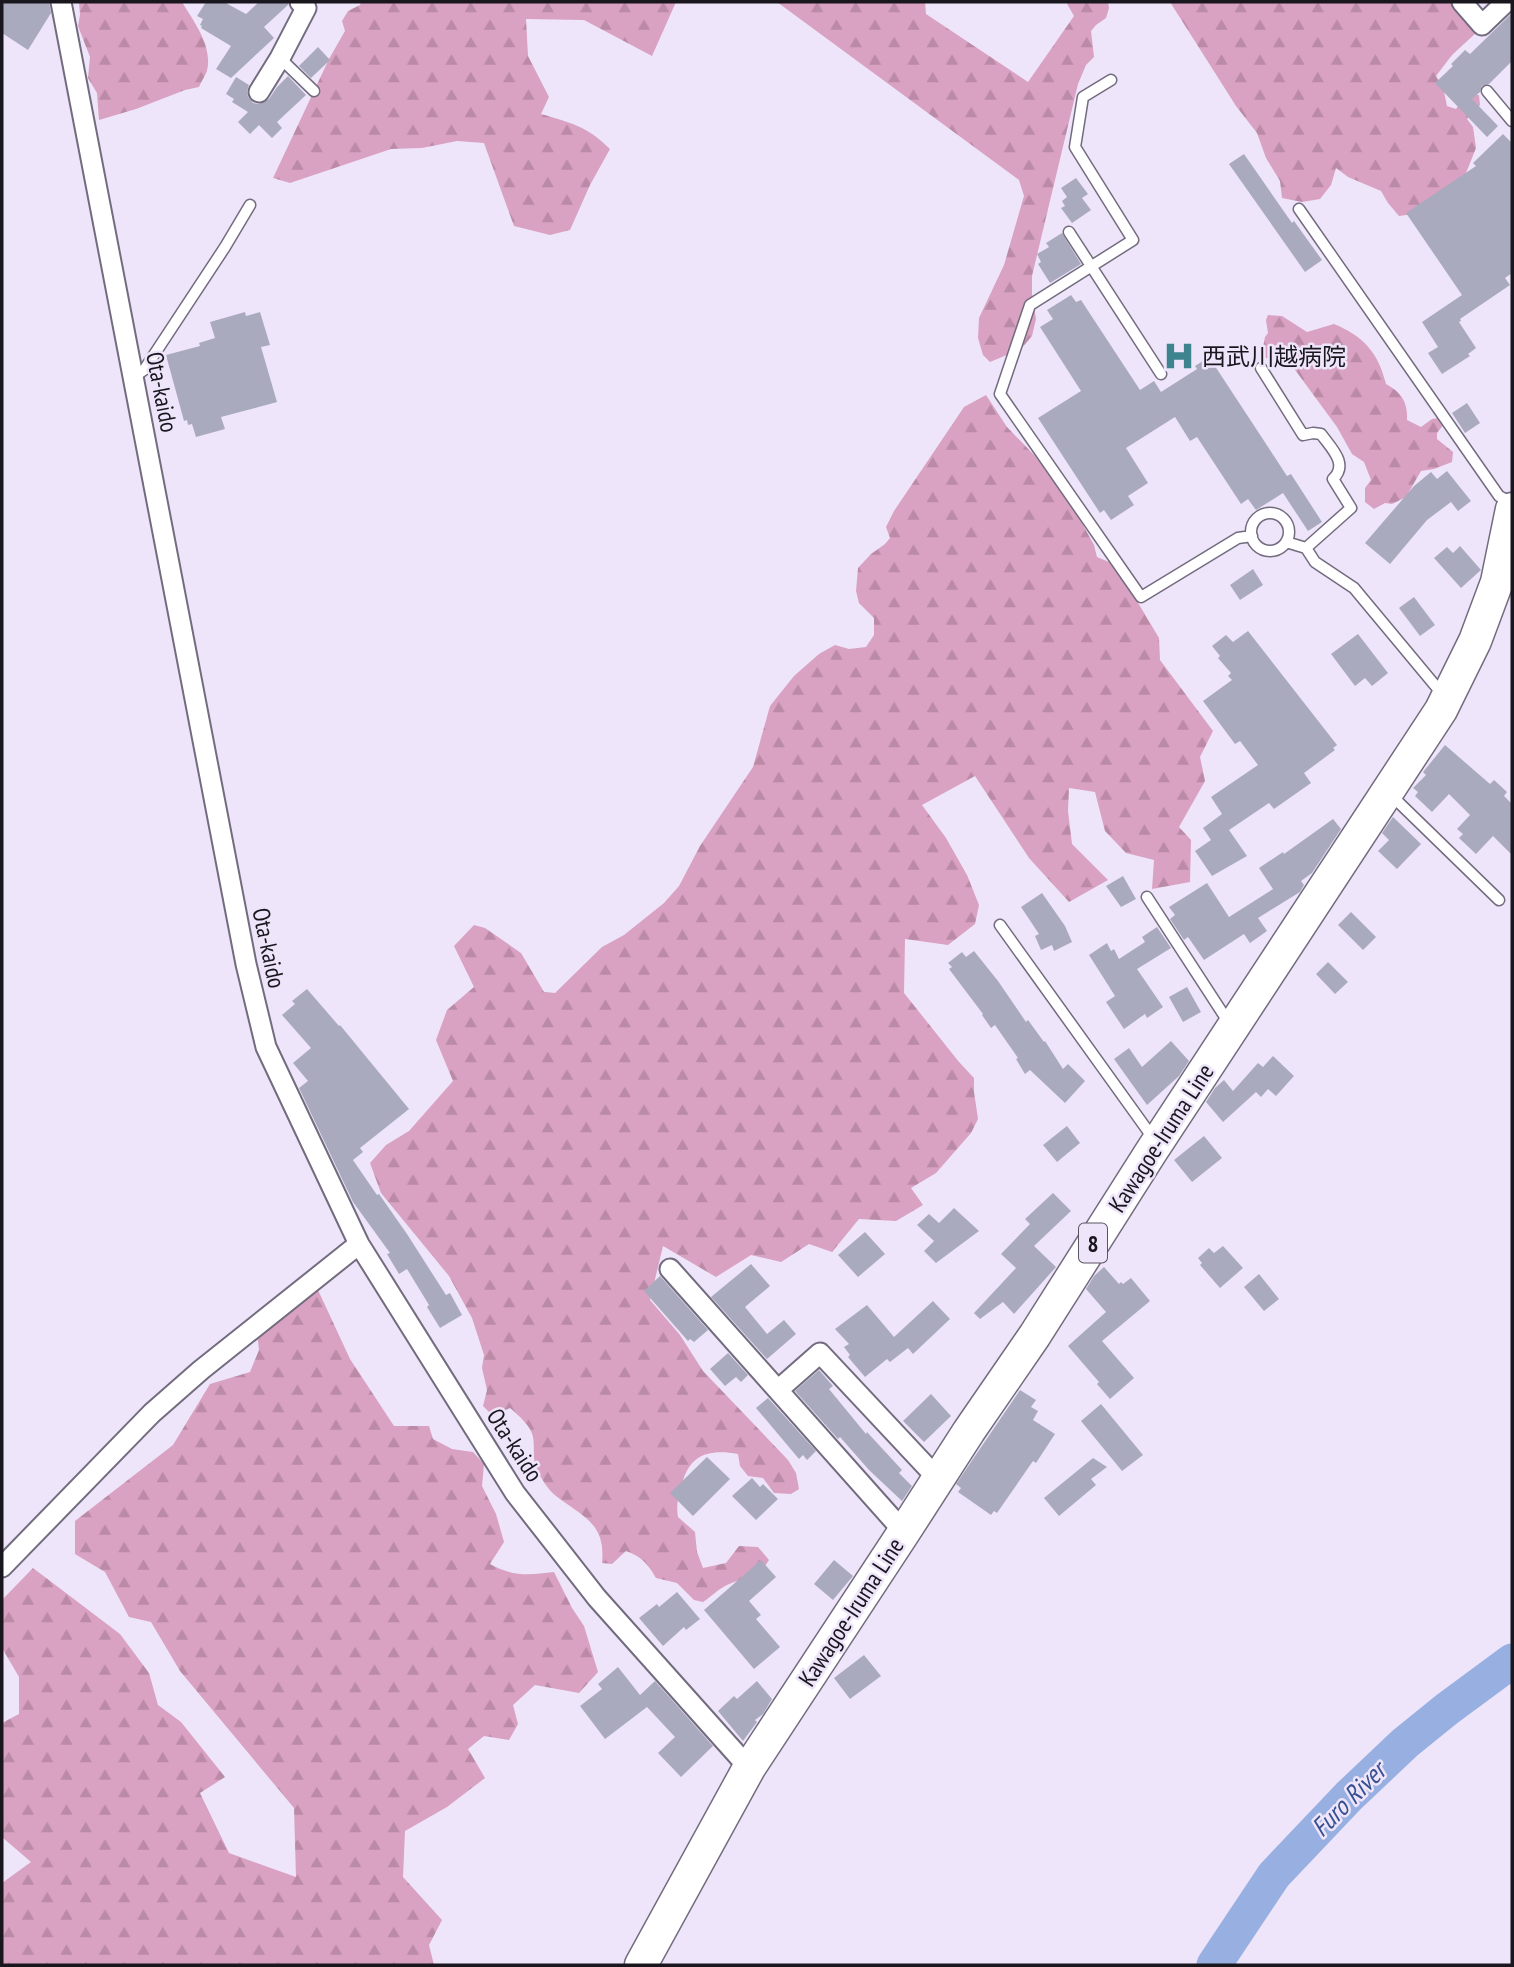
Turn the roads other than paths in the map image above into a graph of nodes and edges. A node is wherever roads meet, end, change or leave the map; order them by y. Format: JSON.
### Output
{"nodes":[{"id":1,"x":61,"y":2,"type":"edge"},
{"id":2,"x":300,"y":2,"type":"edge"},
{"id":3,"x":1462,"y":2,"type":"edge"},
{"id":4,"x":1506,"y":2,"type":"edge"},
{"id":5,"x":280,"y":58,"type":"junction"},
{"id":6,"x":1111,"y":80,"type":"dead end"},
{"id":7,"x":314,"y":91,"type":"dead end"},
{"id":8,"x":1486,"y":91,"type":"dead end"},
{"id":9,"x":259,"y":92,"type":"dead end"},
{"id":10,"x":1512,"y":121,"type":"edge"},
{"id":11,"x":250,"y":205,"type":"dead end"},
{"id":12,"x":1299,"y":209,"type":"dead end"},
{"id":13,"x":1069,"y":232,"type":"dead end"},
{"id":14,"x":1091,"y":266,"type":"junction"},
{"id":15,"x":1261,"y":368,"type":"dead end"},
{"id":16,"x":1161,"y":374,"type":"dead end"},
{"id":17,"x":134,"y":377,"type":"junction"},
{"id":18,"x":1512,"y":506,"type":"edge"},
{"id":19,"x":1252,"y":536,"type":"junction"},
{"id":20,"x":1286,"y":542,"type":"junction"},
{"id":21,"x":1306,"y":548,"type":"junction"},
{"id":22,"x":1446,"y":698,"type":"junction"},
{"id":23,"x":1387,"y":792,"type":"junction"},
{"id":24,"x":1147,"y":897,"type":"dead end"},
{"id":25,"x":1499,"y":900,"type":"dead end"},
{"id":26,"x":1000,"y":925,"type":"dead end"},
{"id":27,"x":1232,"y":1028,"type":"junction"},
{"id":28,"x":1157,"y":1142,"type":"junction"},
{"id":29,"x":359,"y":1244,"type":"junction"},
{"id":30,"x":670,"y":1269,"type":"dead end"},
{"id":31,"x":778,"y":1390,"type":"junction"},
{"id":32,"x":937,"y":1479,"type":"junction"},
{"id":33,"x":904,"y":1532,"type":"junction"},
{"id":34,"x":2,"y":1567,"type":"edge"},
{"id":35,"x":749,"y":1768,"type":"junction"},
{"id":36,"x":642,"y":1965,"type":"edge"}],
"edges":[{"from":1,"to":17,"type":"street","name":"Ota-kaido"},
{"from":2,"to":5,"type":"street"},
{"from":3,"to":4,"type":"street"},
{"from":5,"to":7,"type":"lane"},
{"from":5,"to":9,"type":"street"},
{"from":6,"to":14,"type":"lane"},
{"from":8,"to":10,"type":"lane"},
{"from":11,"to":17,"type":"lane"},
{"from":12,"to":18,"type":"lane"},
{"from":13,"to":14,"type":"lane"},
{"from":14,"to":16,"type":"lane"},
{"from":14,"to":19,"type":"lane"},
{"from":15,"to":21,"type":"lane"},
{"from":17,"to":29,"type":"street","name":"Ota-kaido"},
{"from":18,"to":22,"type":"main road","name":"Kawagoe-Iruma Line","number":"8"},
{"from":19,"to":20,"type":"lane"},
{"from":19,"to":20,"type":"lane"},
{"from":20,"to":21,"type":"lane"},
{"from":21,"to":22,"type":"lane"},
{"from":22,"to":23,"type":"main road","name":"Kawagoe-Iruma Line","number":"8"},
{"from":23,"to":25,"type":"lane"},
{"from":23,"to":27,"type":"main road","name":"Kawagoe-Iruma Line","number":"8"},
{"from":24,"to":27,"type":"lane"},
{"from":26,"to":28,"type":"lane"},
{"from":27,"to":28,"type":"main road","name":"Kawagoe-Iruma Line","number":"8"},
{"from":28,"to":32,"type":"main road","name":"Kawagoe-Iruma Line","number":"8"},
{"from":29,"to":34,"type":"street"},
{"from":29,"to":35,"type":"street","name":"Ota-kaido"},
{"from":30,"to":31,"type":"street"},
{"from":31,"to":32,"type":"street"},
{"from":31,"to":33,"type":"street"},
{"from":32,"to":33,"type":"main road","name":"Kawagoe-Iruma Line","number":"8"},
{"from":33,"to":35,"type":"main road","name":"Kawagoe-Iruma Line","number":"8"},
{"from":35,"to":36,"type":"main road","name":"Kawagoe-Iruma Line","number":"8"}]}
